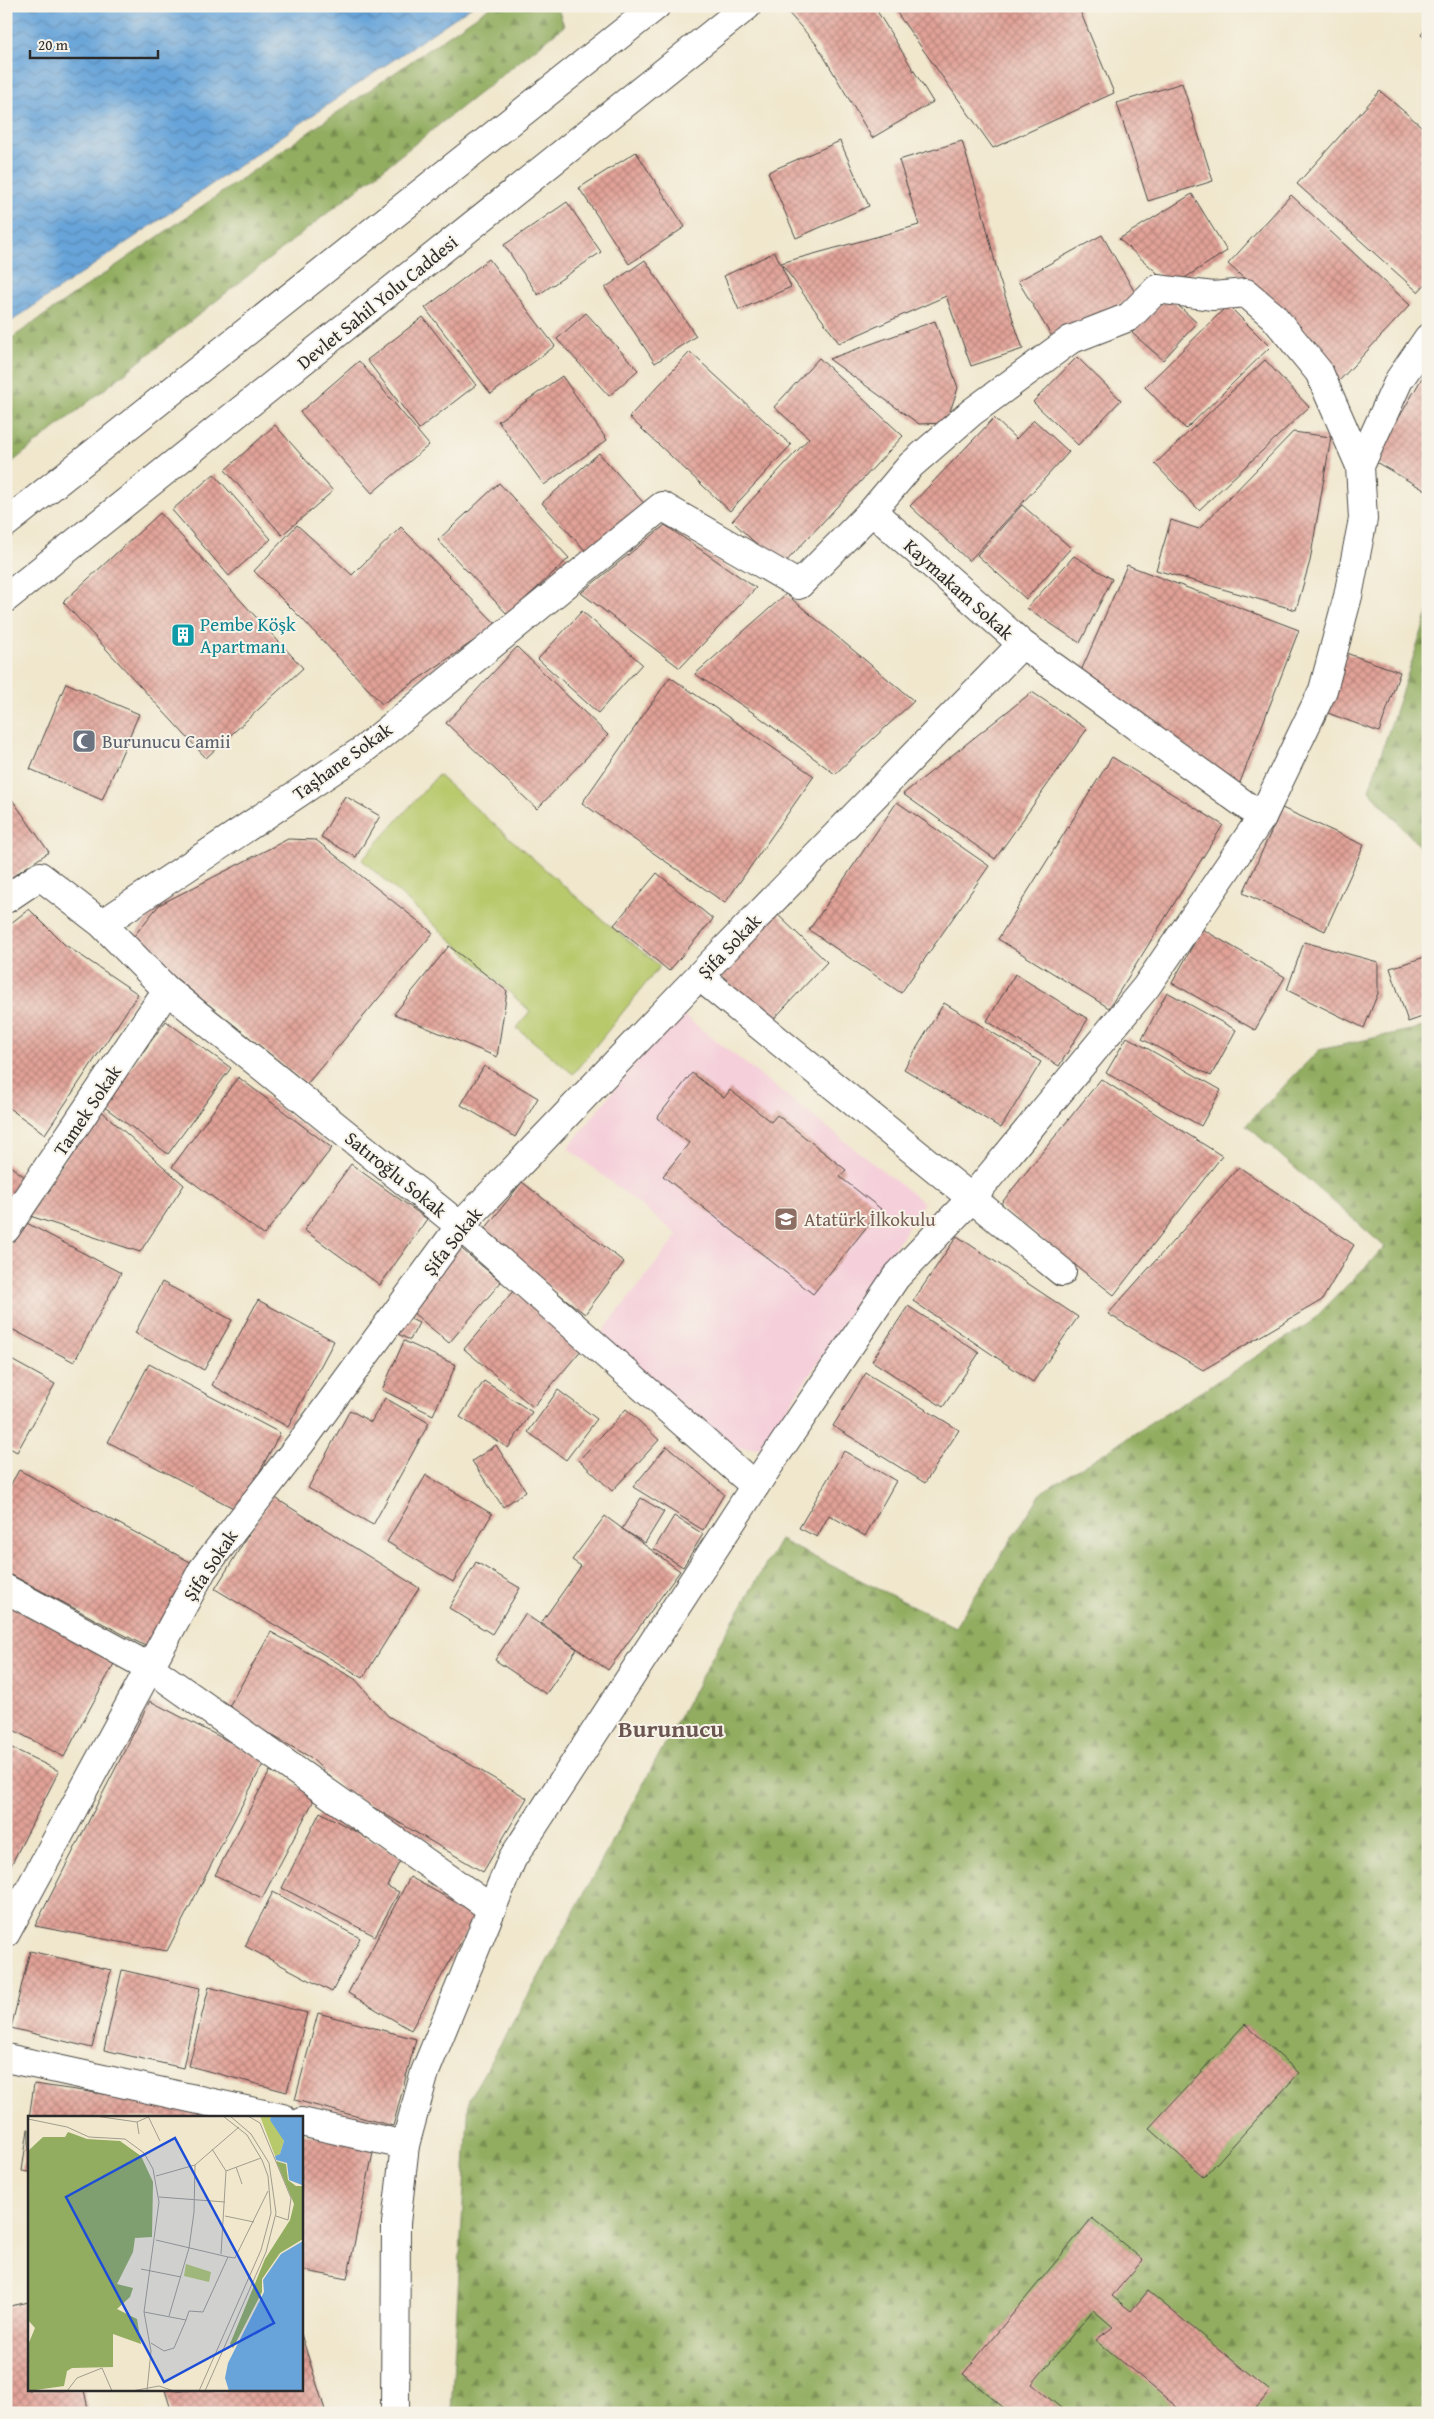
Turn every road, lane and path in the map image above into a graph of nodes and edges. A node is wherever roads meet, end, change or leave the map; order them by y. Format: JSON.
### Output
{"nodes":[{"id":1,"x":656,"y":6,"type":"edge"},
{"id":2,"x":747,"y":6,"type":"edge"},
{"id":3,"x":1428,"y":338,"type":"edge"},
{"id":4,"x":1360,"y":466,"type":"junction"},
{"id":5,"x":872,"y":511,"type":"junction"},
{"id":6,"x":6,"y":523,"type":"edge"},
{"id":7,"x":6,"y":598,"type":"edge"},
{"id":8,"x":1022,"y":644,"type":"junction"},
{"id":9,"x":1262,"y":817,"type":"junction"},
{"id":10,"x":6,"y":899,"type":"edge"},
{"id":11,"x":102,"y":924,"type":"junction"},
{"id":12,"x":699,"y":976,"type":"junction"},
{"id":13,"x":167,"y":990,"type":"junction"},
{"id":14,"x":970,"y":1200,"type":"junction"},
{"id":15,"x":460,"y":1226,"type":"junction"},
{"id":16,"x":6,"y":1229,"type":"edge"},
{"id":17,"x":1062,"y":1272,"type":"dead end"},
{"id":18,"x":756,"y":1486,"type":"junction"},
{"id":19,"x":6,"y":1589,"type":"edge"},
{"id":20,"x":149,"y":1667,"type":"junction"},
{"id":21,"x":492,"y":1909,"type":"junction"},
{"id":22,"x":6,"y":1933,"type":"edge"},
{"id":23,"x":6,"y":2058,"type":"edge"},
{"id":24,"x":273,"y":2116,"type":"edge"},
{"id":25,"x":302,"y":2122,"type":"edge"},
{"id":26,"x":405,"y":2145,"type":"junction"},
{"id":27,"x":395,"y":2413,"type":"edge"}],
"edges":[{"from":1,"to":6,"type":"street"},
{"from":2,"to":7,"type":"street","name":"Devlet Sahil Yolu Caddesi"},
{"from":3,"to":4,"type":"street"},
{"from":4,"to":5,"type":"street"},
{"from":4,"to":9,"type":"street"},
{"from":5,"to":8,"type":"street","name":"Kaymakam Sokak"},
{"from":5,"to":11,"type":"street","name":"Taşhane Sokak"},
{"from":8,"to":9,"type":"street","name":"Kaymakam Sokak"},
{"from":8,"to":12,"type":"street","name":"Şifa Sokak"},
{"from":9,"to":14,"type":"street"},
{"from":10,"to":11,"type":"street"},
{"from":11,"to":13,"type":"street","name":"Satıroğlu Sokak"},
{"from":12,"to":14,"type":"street"},
{"from":12,"to":15,"type":"street","name":"Şifa Sokak"},
{"from":13,"to":15,"type":"street","name":"Satıroğlu Sokak"},
{"from":13,"to":16,"type":"street","name":"Tamek Sokak"},
{"from":14,"to":17,"type":"street"},
{"from":14,"to":18,"type":"street"},
{"from":15,"to":18,"type":"street","name":"Satıroğlu Sokak"},
{"from":15,"to":20,"type":"street","name":"Şifa Sokak"},
{"from":18,"to":21,"type":"street"},
{"from":19,"to":20,"type":"street"},
{"from":20,"to":21,"type":"street"},
{"from":20,"to":22,"type":"street","name":"Şifa Sokak"},
{"from":21,"to":26,"type":"street"},
{"from":23,"to":24,"type":"street"},
{"from":25,"to":26,"type":"street"},
{"from":26,"to":27,"type":"street"}]}
